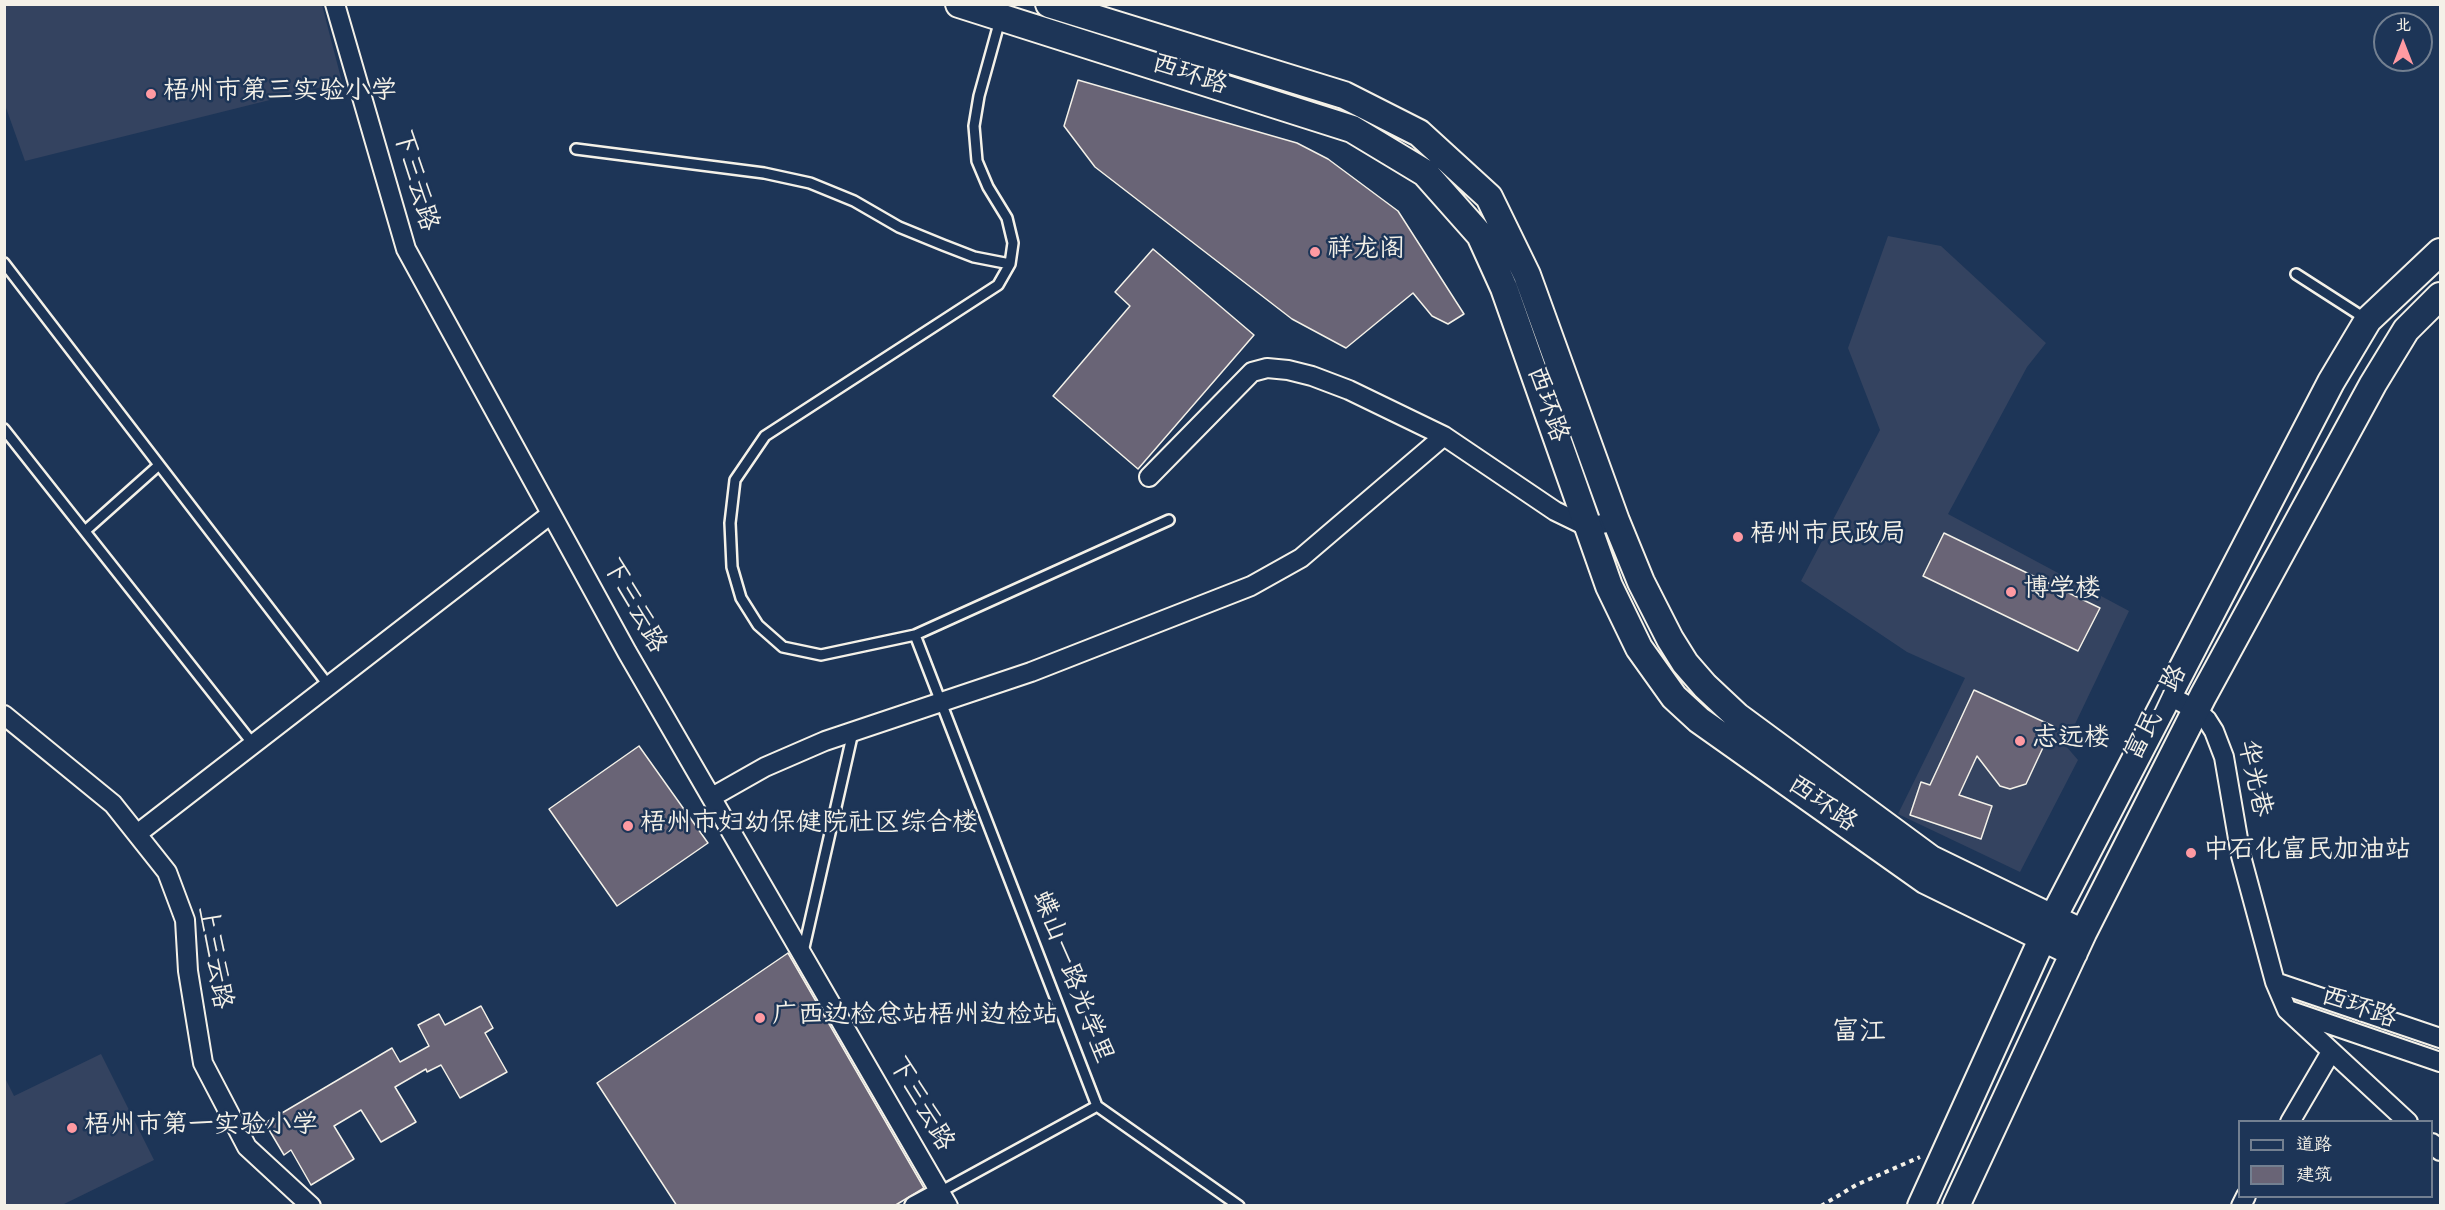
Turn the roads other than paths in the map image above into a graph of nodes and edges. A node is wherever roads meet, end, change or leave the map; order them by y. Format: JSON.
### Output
{"nodes":[{"id":1,"x":335,"y":4,"type":"edge"},
{"id":2,"x":959,"y":4,"type":"edge"},
{"id":3,"x":1049,"y":4,"type":"edge"},
{"id":4,"x":1001,"y":18,"type":"junction"},
{"id":5,"x":576,"y":149,"type":"dead end"},
{"id":6,"x":2440,"y":252,"type":"edge"},
{"id":7,"x":4,"y":263,"type":"edge"},
{"id":8,"x":1010,"y":264,"type":"junction"},
{"id":9,"x":2296,"y":274,"type":"dead end"},
{"id":10,"x":2439,"y":300,"type":"edge"},
{"id":11,"x":2368,"y":320,"type":"junction"},
{"id":12,"x":4,"y":429,"type":"edge"},
{"id":13,"x":1444,"y":436,"type":"junction"},
{"id":14,"x":159,"y":465,"type":"junction"},
{"id":15,"x":1149,"y":477,"type":"dead end"},
{"id":16,"x":551,"y":514,"type":"junction"},
{"id":17,"x":1169,"y":520,"type":"dead end"},
{"id":18,"x":1616,"y":521,"type":"junction"},
{"id":19,"x":1588,"y":527,"type":"junction"},
{"id":20,"x":85,"y":531,"type":"junction"},
{"id":21,"x":915,"y":635,"type":"junction"},
{"id":22,"x":328,"y":686,"type":"junction"},
{"id":23,"x":2168,"y":695,"type":"junction"},
{"id":24,"x":941,"y":702,"type":"junction"},
{"id":25,"x":2196,"y":710,"type":"junction"},
{"id":26,"x":4,"y":715,"type":"edge"},
{"id":27,"x":853,"y":732,"type":"junction"},
{"id":28,"x":253,"y":744,"type":"junction"},
{"id":29,"x":712,"y":798,"type":"junction"},
{"id":30,"x":137,"y":834,"type":"junction"},
{"id":31,"x":2048,"y":928,"type":"junction"},
{"id":32,"x":2079,"y":943,"type":"junction"},
{"id":33,"x":802,"y":954,"type":"junction"},
{"id":34,"x":2275,"y":982,"type":"junction"},
{"id":35,"x":2287,"y":1010,"type":"junction"},
{"id":36,"x":2440,"y":1038,"type":"edge"},
{"id":37,"x":2331,"y":1052,"type":"junction"},
{"id":38,"x":2440,"y":1062,"type":"edge"},
{"id":39,"x":1097,"y":1106,"type":"junction"},
{"id":40,"x":2291,"y":1120,"type":"edge"},
{"id":41,"x":2406,"y":1120,"type":"edge"},
{"id":42,"x":944,"y":1199,"type":"edge"},
{"id":43,"x":311,"y":1206,"type":"edge"},
{"id":44,"x":914,"y":1206,"type":"edge"},
{"id":45,"x":1239,"y":1206,"type":"edge"},
{"id":46,"x":1921,"y":1206,"type":"edge"},
{"id":47,"x":1956,"y":1206,"type":"edge"}],
"edges":[{"from":1,"to":16,"type":"street","name":"下三云路"},
{"from":2,"to":4,"type":"main road","name":"西环路"},
{"from":3,"to":18,"type":"main road","name":"西环路"},
{"from":4,"to":8,"type":"lane"},
{"from":4,"to":19,"type":"main road","name":"西环路"},
{"from":5,"to":8,"type":"lane"},
{"from":6,"to":11,"type":"main road","name":"富民一路"},
{"from":7,"to":14,"type":"lane"},
{"from":8,"to":21,"type":"lane"},
{"from":9,"to":11,"type":"lane"},
{"from":10,"to":25,"type":"main road","name":"富民一路"},
{"from":11,"to":23,"type":"main road","name":"富民一路"},
{"from":12,"to":20,"type":"lane"},
{"from":13,"to":15,"type":"street"},
{"from":13,"to":19,"type":"street"},
{"from":13,"to":24,"type":"street"},
{"from":14,"to":20,"type":"lane"},
{"from":14,"to":22,"type":"lane"},
{"from":16,"to":22,"type":"street"},
{"from":16,"to":29,"type":"street","name":"下三云路"},
{"from":17,"to":21,"type":"lane"},
{"from":18,"to":19,"type":"street"},
{"from":18,"to":31,"type":"main road","name":"西环路"},
{"from":19,"to":31,"type":"main road","name":"西环路"},
{"from":20,"to":28,"type":"lane"},
{"from":21,"to":24,"type":"lane","name":"蝶山一路光学里"},
{"from":22,"to":28,"type":"street"},
{"from":23,"to":25,"type":"street","name":"华光巷"},
{"from":23,"to":31,"type":"main road","name":"富民一路"},
{"from":24,"to":27,"type":"street"},
{"from":24,"to":39,"type":"lane","name":"蝶山一路光学里"},
{"from":25,"to":32,"type":"main road","name":"富民一路"},
{"from":25,"to":34,"type":"street","name":"华光巷"},
{"from":26,"to":30,"type":"street","name":"上三云路"},
{"from":27,"to":29,"type":"street"},
{"from":27,"to":33,"type":"lane"},
{"from":28,"to":30,"type":"street"},
{"from":29,"to":33,"type":"street","name":"下三云路"},
{"from":30,"to":43,"type":"street","name":"上三云路"},
{"from":31,"to":32,"type":"main road"},
{"from":31,"to":46,"type":"main road","name":"富民一路"},
{"from":32,"to":47,"type":"main road","name":"富民一路"},
{"from":33,"to":42,"type":"street","name":"下三云路"},
{"from":34,"to":35,"type":"street","name":"华光巷"},
{"from":34,"to":36,"type":"street","name":"西环路"},
{"from":35,"to":37,"type":"street","name":"华光巷"},
{"from":35,"to":38,"type":"street","name":"西环路"},
{"from":37,"to":40,"type":"street"},
{"from":37,"to":41,"type":"street","name":"华光巷"},
{"from":39,"to":42,"type":"lane"},
{"from":39,"to":45,"type":"lane","name":"蝶山一路光学里"},
{"from":42,"to":44,"type":"street"}]}
